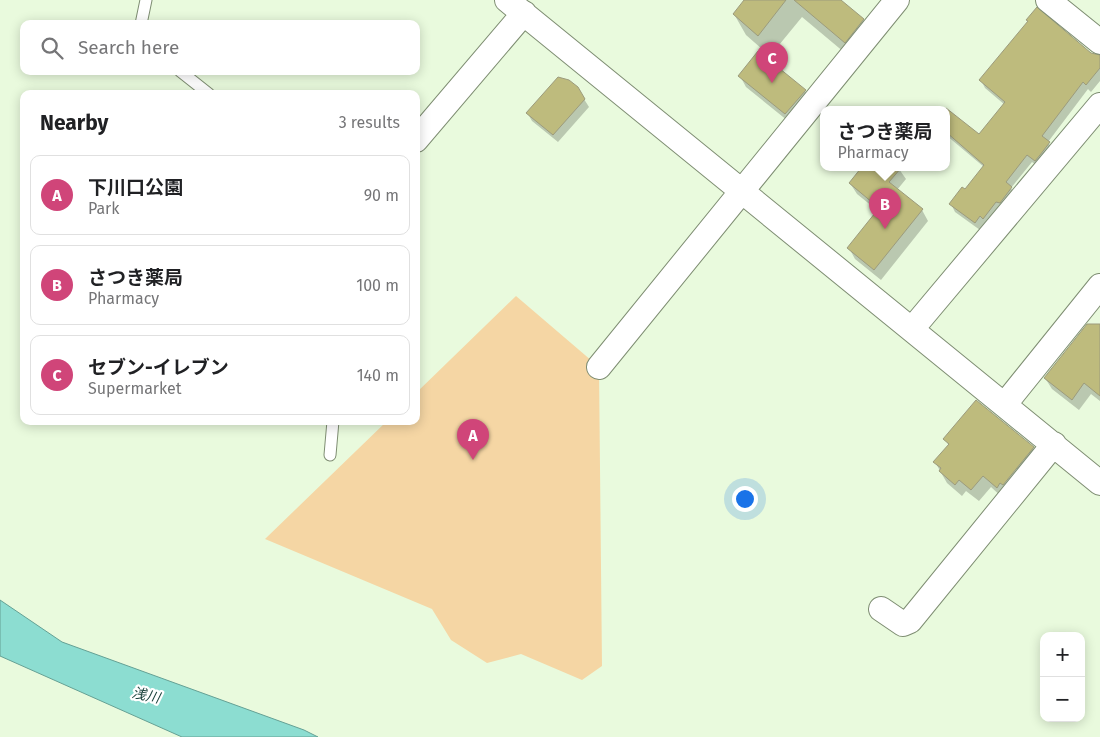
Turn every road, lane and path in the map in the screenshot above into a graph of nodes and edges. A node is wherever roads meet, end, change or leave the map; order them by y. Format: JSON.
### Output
{"nodes":[{"id":1,"x":146,"y":0,"type":"edge"},
{"id":2,"x":897,"y":0,"type":"edge"},
{"id":3,"x":1048,"y":0,"type":"edge"},
{"id":4,"x":515,"y":7,"type":"edge"},
{"id":5,"x":142,"y":20,"type":"edge"},
{"id":6,"x":1100,"y":42,"type":"edge"},
{"id":7,"x":185,"y":75,"type":"edge"},
{"id":8,"x":203,"y":90,"type":"edge"},
{"id":9,"x":1100,"y":106,"type":"edge"},
{"id":10,"x":420,"y":135,"type":"edge"},
{"id":11,"x":741,"y":192,"type":"junction"},
{"id":12,"x":1100,"y":286,"type":"edge"},
{"id":13,"x":912,"y":329,"type":"junction"},
{"id":14,"x":599,"y":367,"type":"dead end"},
{"id":15,"x":1005,"y":404,"type":"junction"},
{"id":16,"x":333,"y":425,"type":"edge"},
{"id":17,"x":1054,"y":444,"type":"junction"},
{"id":18,"x":330,"y":455,"type":"dead end"},
{"id":19,"x":1100,"y":483,"type":"edge"},
{"id":20,"x":881,"y":609,"type":"dead end"}],
"edges":[{"from":1,"to":5,"type":"lane"},
{"from":2,"to":11,"type":"street"},
{"from":3,"to":6,"type":"street"},
{"from":4,"to":10,"type":"street"},
{"from":4,"to":11,"type":"street"},
{"from":7,"to":8,"type":"lane"},
{"from":9,"to":13,"type":"street"},
{"from":11,"to":13,"type":"street"},
{"from":11,"to":14,"type":"street"},
{"from":12,"to":15,"type":"street"},
{"from":13,"to":15,"type":"street"},
{"from":15,"to":17,"type":"street"},
{"from":16,"to":18,"type":"lane"},
{"from":17,"to":19,"type":"street"},
{"from":17,"to":20,"type":"street"}]}
